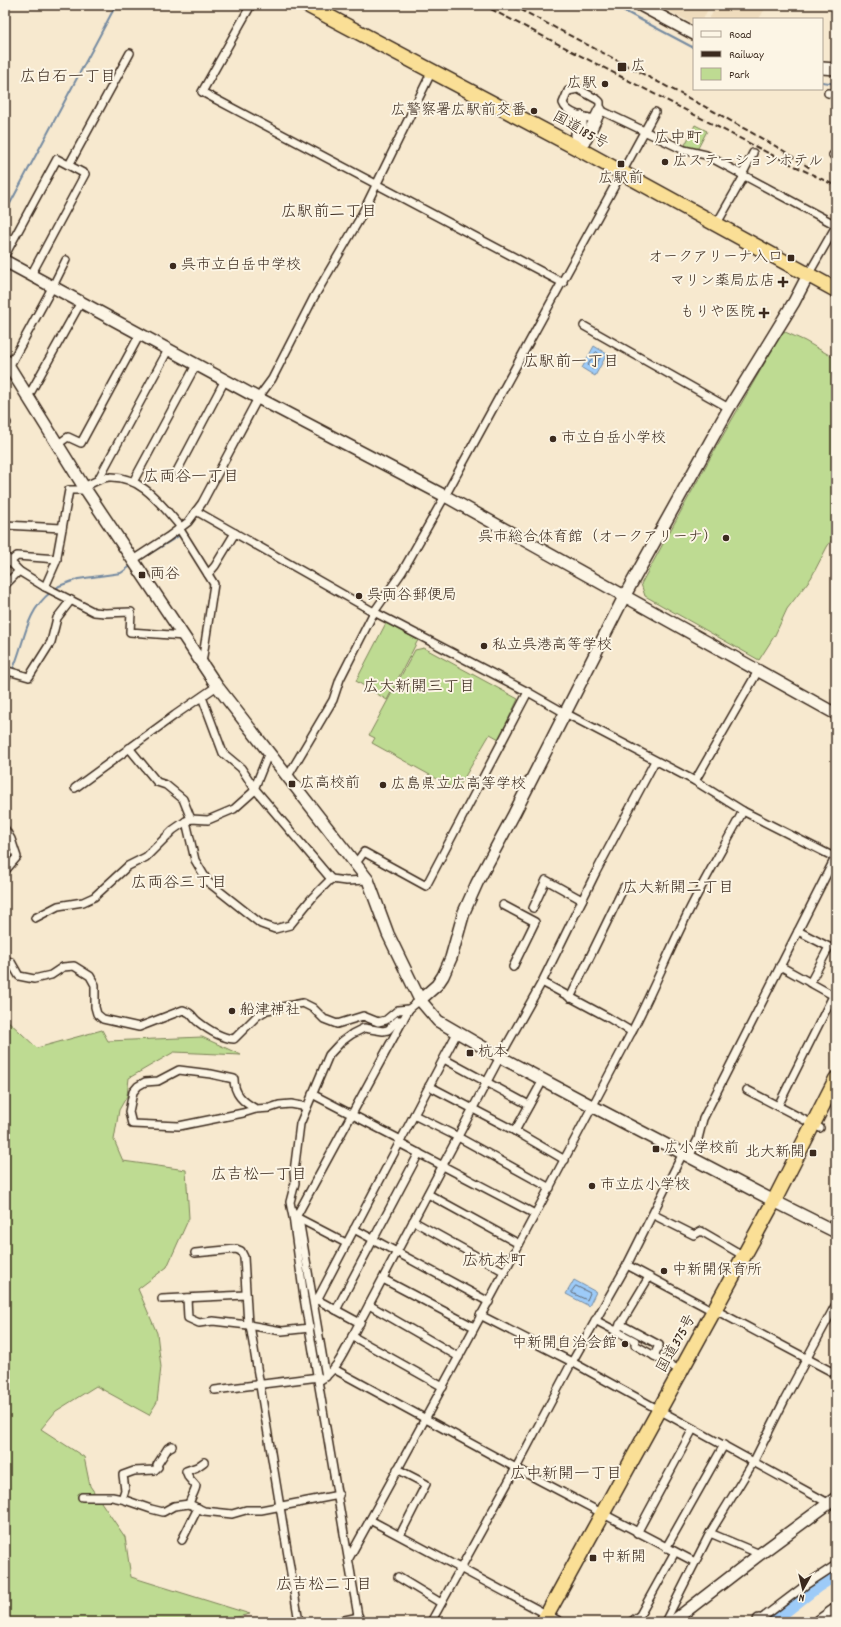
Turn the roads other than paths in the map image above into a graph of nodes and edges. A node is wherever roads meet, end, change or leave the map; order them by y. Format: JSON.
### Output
{"nodes":[{"id":1,"x":251,"y":5,"type":"edge"},
{"id":2,"x":307,"y":5,"type":"edge"},
{"id":3,"x":640,"y":5,"type":"edge"},
{"id":4,"x":693,"y":33,"type":"edge"},
{"id":5,"x":130,"y":53,"type":"dead end"},
{"id":6,"x":823,"y":68,"type":"edge"},
{"id":7,"x":836,"y":70,"type":"edge"},
{"id":8,"x":432,"y":71,"type":"junction"},
{"id":9,"x":828,"y":93,"type":"dead end"},
{"id":10,"x":836,"y":94,"type":"edge"},
{"id":11,"x":655,"y":112,"type":"dead end"},
{"id":12,"x":598,"y":115,"type":"junction"},
{"id":13,"x":581,"y":117,"type":"junction"},
{"id":14,"x":644,"y":132,"type":"junction"},
{"id":15,"x":577,"y":148,"type":"junction"},
{"id":16,"x":753,"y":153,"type":"dead end"},
{"id":17,"x":69,"y":165,"type":"junction"},
{"id":18,"x":622,"y":173,"type":"junction"},
{"id":19,"x":743,"y":175,"type":"junction"},
{"id":20,"x":377,"y":184,"type":"junction"},
{"id":21,"x":716,"y":225,"type":"junction"},
{"id":22,"x":836,"y":225,"type":"edge"},
{"id":23,"x":5,"y":255,"type":"edge"},
{"id":24,"x":66,"y":260,"type":"dead end"},
{"id":25,"x":5,"y":261,"type":"edge"},
{"id":26,"x":32,"y":275,"type":"junction"},
{"id":27,"x":808,"y":275,"type":"junction"},
{"id":28,"x":563,"y":282,"type":"junction"},
{"id":29,"x":53,"y":286,"type":"junction"},
{"id":30,"x":836,"y":290,"type":"edge"},
{"id":31,"x":81,"y":302,"type":"junction"},
{"id":32,"x":584,"y":326,"type":"dead end"},
{"id":33,"x":140,"y":334,"type":"junction"},
{"id":34,"x":168,"y":350,"type":"junction"},
{"id":35,"x":7,"y":363,"type":"edge"},
{"id":36,"x":196,"y":365,"type":"junction"},
{"id":37,"x":224,"y":380,"type":"junction"},
{"id":38,"x":28,"y":397,"type":"junction"},
{"id":39,"x":258,"y":398,"type":"junction"},
{"id":40,"x":729,"y":408,"type":"junction"},
{"id":41,"x":58,"y":444,"type":"junction"},
{"id":42,"x":177,"y":471,"type":"dead end"},
{"id":43,"x":98,"y":480,"type":"junction"},
{"id":44,"x":133,"y":482,"type":"junction"},
{"id":45,"x":86,"y":489,"type":"junction"},
{"id":46,"x":445,"y":496,"type":"junction"},
{"id":47,"x":196,"y":511,"type":"junction"},
{"id":48,"x":5,"y":525,"type":"edge"},
{"id":49,"x":62,"y":528,"type":"junction"},
{"id":50,"x":180,"y":528,"type":"junction"},
{"id":51,"x":235,"y":533,"type":"junction"},
{"id":52,"x":5,"y":556,"type":"edge"},
{"id":53,"x":57,"y":559,"type":"junction"},
{"id":54,"x":133,"y":560,"type":"junction"},
{"id":55,"x":10,"y":562,"type":"junction"},
{"id":56,"x":19,"y":571,"type":"junction"},
{"id":57,"x":208,"y":574,"type":"junction"},
{"id":58,"x":5,"y":585,"type":"edge"},
{"id":59,"x":45,"y":587,"type":"junction"},
{"id":60,"x":625,"y":595,"type":"junction"},
{"id":61,"x":71,"y":600,"type":"junction"},
{"id":62,"x":374,"y":612,"type":"junction"},
{"id":63,"x":184,"y":636,"type":"junction"},
{"id":64,"x":202,"y":664,"type":"junction"},
{"id":65,"x":758,"y":671,"type":"junction"},
{"id":66,"x":5,"y":680,"type":"edge"},
{"id":67,"x":217,"y":686,"type":"junction"},
{"id":68,"x":528,"y":692,"type":"junction"},
{"id":69,"x":202,"y":697,"type":"junction"},
{"id":70,"x":565,"y":713,"type":"junction"},
{"id":71,"x":836,"y":714,"type":"edge"},
{"id":72,"x":129,"y":748,"type":"junction"},
{"id":73,"x":269,"y":752,"type":"junction"},
{"id":74,"x":655,"y":761,"type":"junction"},
{"id":75,"x":288,"y":776,"type":"junction"},
{"id":76,"x":695,"y":781,"type":"junction"},
{"id":77,"x":74,"y":788,"type":"dead end"},
{"id":78,"x":255,"y":789,"type":"junction"},
{"id":79,"x":743,"y":811,"type":"junction"},
{"id":80,"x":188,"y":820,"type":"junction"},
{"id":81,"x":5,"y":829,"type":"edge"},
{"id":82,"x":836,"y":857,"type":"edge"},
{"id":83,"x":356,"y":863,"type":"junction"},
{"id":84,"x":5,"y":871,"type":"edge"},
{"id":85,"x":331,"y":879,"type":"junction"},
{"id":86,"x":368,"y":880,"type":"junction"},
{"id":87,"x":624,"y":887,"type":"dead end"},
{"id":88,"x":582,"y":900,"type":"junction"},
{"id":89,"x":503,"y":905,"type":"dead end"},
{"id":90,"x":533,"y":908,"type":"dead end"},
{"id":91,"x":35,"y":918,"type":"dead end"},
{"id":92,"x":798,"y":931,"type":"junction"},
{"id":93,"x":5,"y":960,"type":"edge"},
{"id":94,"x":780,"y":966,"type":"junction"},
{"id":95,"x":513,"y":967,"type":"dead end"},
{"id":96,"x":542,"y":982,"type":"junction"},
{"id":97,"x":810,"y":983,"type":"junction"},
{"id":98,"x":834,"y":997,"type":"edge"},
{"id":99,"x":570,"y":998,"type":"junction"},
{"id":100,"x":420,"y":1000,"type":"junction"},
{"id":101,"x":409,"y":1009,"type":"junction"},
{"id":102,"x":403,"y":1020,"type":"junction"},
{"id":103,"x":632,"y":1032,"type":"junction"},
{"id":104,"x":457,"y":1033,"type":"junction"},
{"id":105,"x":500,"y":1057,"type":"junction"},
{"id":106,"x":444,"y":1059,"type":"junction"},
{"id":107,"x":836,"y":1079,"type":"edge"},
{"id":108,"x":543,"y":1080,"type":"junction"},
{"id":109,"x":487,"y":1082,"type":"junction"},
{"id":110,"x":429,"y":1086,"type":"junction"},
{"id":111,"x":748,"y":1090,"type":"dead end"},
{"id":112,"x":312,"y":1094,"type":"junction"},
{"id":113,"x":836,"y":1097,"type":"edge"},
{"id":114,"x":529,"y":1105,"type":"junction"},
{"id":115,"x":307,"y":1106,"type":"junction"},
{"id":116,"x":592,"y":1106,"type":"junction"},
{"id":117,"x":778,"y":1106,"type":"junction"},
{"id":118,"x":472,"y":1108,"type":"junction"},
{"id":119,"x":256,"y":1109,"type":"junction"},
{"id":120,"x":352,"y":1114,"type":"junction"},
{"id":121,"x":414,"y":1115,"type":"junction"},
{"id":122,"x":817,"y":1126,"type":"junction"},
{"id":123,"x":515,"y":1131,"type":"junction"},
{"id":124,"x":458,"y":1137,"type":"junction"},
{"id":125,"x":400,"y":1141,"type":"junction"},
{"id":126,"x":419,"y":1153,"type":"junction"},
{"id":127,"x":686,"y":1155,"type":"junction"},
{"id":128,"x":565,"y":1160,"type":"junction"},
{"id":129,"x":442,"y":1165,"type":"junction"},
{"id":130,"x":550,"y":1188,"type":"junction"},
{"id":131,"x":428,"y":1194,"type":"junction"},
{"id":132,"x":778,"y":1203,"type":"junction"},
{"id":133,"x":535,"y":1214,"type":"junction"},
{"id":134,"x":654,"y":1214,"type":"junction"},
{"id":135,"x":297,"y":1220,"type":"junction"},
{"id":136,"x":413,"y":1221,"type":"junction"},
{"id":137,"x":354,"y":1229,"type":"junction"},
{"id":138,"x":836,"y":1232,"type":"edge"},
{"id":139,"x":373,"y":1239,"type":"junction"},
{"id":140,"x":346,"y":1243,"type":"junction"},
{"id":141,"x":519,"y":1244,"type":"junction"},
{"id":142,"x":397,"y":1252,"type":"junction"},
{"id":143,"x":195,"y":1253,"type":"dead end"},
{"id":144,"x":744,"y":1256,"type":"junction"},
{"id":145,"x":627,"y":1265,"type":"junction"},
{"id":146,"x":505,"y":1272,"type":"junction"},
{"id":147,"x":649,"y":1277,"type":"junction"},
{"id":148,"x":383,"y":1279,"type":"junction"},
{"id":149,"x":246,"y":1295,"type":"junction"},
{"id":150,"x":187,"y":1298,"type":"junction"},
{"id":151,"x":304,"y":1298,"type":"junction"},
{"id":152,"x":315,"y":1298,"type":"junction"},
{"id":153,"x":162,"y":1299,"type":"dead end"},
{"id":154,"x":489,"y":1302,"type":"junction"},
{"id":155,"x":836,"y":1304,"type":"edge"},
{"id":156,"x":369,"y":1305,"type":"junction"},
{"id":157,"x":336,"y":1310,"type":"junction"},
{"id":158,"x":718,"y":1313,"type":"junction"},
{"id":159,"x":480,"y":1315,"type":"junction"},
{"id":160,"x":595,"y":1320,"type":"junction"},
{"id":161,"x":360,"y":1322,"type":"junction"},
{"id":162,"x":620,"y":1324,"type":"junction"},
{"id":163,"x":249,"y":1325,"type":"junction"},
{"id":164,"x":474,"y":1327,"type":"junction"},
{"id":165,"x":310,"y":1328,"type":"junction"},
{"id":166,"x":616,"y":1332,"type":"junction"},
{"id":167,"x":352,"y":1336,"type":"junction"},
{"id":168,"x":654,"y":1356,"type":"junction"},
{"id":169,"x":459,"y":1357,"type":"junction"},
{"id":170,"x":807,"y":1358,"type":"junction"},
{"id":171,"x":572,"y":1362,"type":"junction"},
{"id":172,"x":334,"y":1369,"type":"junction"},
{"id":173,"x":681,"y":1371,"type":"junction"},
{"id":174,"x":836,"y":1374,"type":"edge"},
{"id":175,"x":321,"y":1378,"type":"junction"},
{"id":176,"x":259,"y":1385,"type":"junction"},
{"id":177,"x":443,"y":1387,"type":"junction"},
{"id":178,"x":215,"y":1390,"type":"dead end"},
{"id":179,"x":663,"y":1413,"type":"junction"},
{"id":180,"x":425,"y":1419,"type":"junction"},
{"id":181,"x":693,"y":1429,"type":"junction"},
{"id":182,"x":724,"y":1444,"type":"junction"},
{"id":183,"x":172,"y":1446,"type":"dead end"},
{"id":184,"x":754,"y":1461,"type":"junction"},
{"id":185,"x":204,"y":1462,"type":"dead end"},
{"id":186,"x":516,"y":1468,"type":"junction"},
{"id":187,"x":397,"y":1469,"type":"junction"},
{"id":188,"x":339,"y":1495,"type":"junction"},
{"id":189,"x":82,"y":1497,"type":"dead end"},
{"id":190,"x":122,"y":1498,"type":"junction"},
{"id":191,"x":832,"y":1500,"type":"edge"},
{"id":192,"x":189,"y":1504,"type":"junction"},
{"id":193,"x":280,"y":1506,"type":"junction"},
{"id":194,"x":198,"y":1508,"type":"junction"},
{"id":195,"x":606,"y":1516,"type":"junction"},
{"id":196,"x":370,"y":1520,"type":"junction"},
{"id":197,"x":637,"y":1532,"type":"junction"},
{"id":198,"x":710,"y":1533,"type":"junction"},
{"id":199,"x":400,"y":1535,"type":"junction"},
{"id":200,"x":182,"y":1540,"type":"dead end"},
{"id":201,"x":666,"y":1548,"type":"junction"},
{"id":202,"x":675,"y":1552,"type":"junction"},
{"id":203,"x":760,"y":1554,"type":"junction"},
{"id":204,"x":349,"y":1558,"type":"junction"},
{"id":205,"x":695,"y":1562,"type":"junction"},
{"id":206,"x":836,"y":1565,"type":"edge"},
{"id":207,"x":460,"y":1568,"type":"junction"},
{"id":208,"x":398,"y":1577,"type":"dead end"},
{"id":209,"x":442,"y":1603,"type":"junction"},
{"id":210,"x":836,"y":1609,"type":"edge"},
{"id":211,"x":359,"y":1620,"type":"edge"},
{"id":212,"x":552,"y":1620,"type":"edge"},
{"id":213,"x":823,"y":1620,"type":"edge"},
{"id":214,"x":759,"y":1621,"type":"edge"},
{"id":215,"x":299,"y":1622,"type":"edge"},
{"id":216,"x":335,"y":1622,"type":"edge"},
{"id":217,"x":432,"y":1622,"type":"edge"},
{"id":218,"x":631,"y":1622,"type":"edge"},
{"id":219,"x":665,"y":1622,"type":"edge"},
{"id":220,"x":672,"y":1622,"type":"edge"}],
"edges":[{"from":1,"to":20,"type":"street"},
{"from":2,"to":8,"type":"highway","name":"国道185号"},
{"from":3,"to":4,"type":"street"},
{"from":5,"to":17,"type":"street"},
{"from":6,"to":7,"type":"street"},
{"from":8,"to":15,"type":"highway","name":"国道185号"},
{"from":8,"to":20,"type":"street"},
{"from":9,"to":10,"type":"street"},
{"from":11,"to":14,"type":"street"},
{"from":12,"to":13,"type":"street"},
{"from":12,"to":13,"type":"street"},
{"from":12,"to":14,"type":"street"},
{"from":12,"to":15,"type":"street"},
{"from":13,"to":15,"type":"street"},
{"from":14,"to":18,"type":"street"},
{"from":14,"to":19,"type":"street"},
{"from":15,"to":18,"type":"highway","name":"国道185号"},
{"from":16,"to":19,"type":"street"},
{"from":17,"to":23,"type":"street"},
{"from":17,"to":26,"type":"street"},
{"from":18,"to":21,"type":"highway","name":"国道185号"},
{"from":18,"to":28,"type":"street"},
{"from":19,"to":21,"type":"street"},
{"from":19,"to":22,"type":"street"},
{"from":20,"to":28,"type":"street"},
{"from":20,"to":39,"type":"street"},
{"from":21,"to":27,"type":"highway","name":"国道185号"},
{"from":22,"to":27,"type":"street"},
{"from":24,"to":29,"type":"street"},
{"from":25,"to":26,"type":"street"},
{"from":26,"to":29,"type":"street"},
{"from":27,"to":30,"type":"highway","name":"国道185号"},
{"from":27,"to":40,"type":"street"},
{"from":28,"to":46,"type":"street"},
{"from":29,"to":31,"type":"street"},
{"from":29,"to":35,"type":"street"},
{"from":31,"to":33,"type":"street"},
{"from":31,"to":38,"type":"street"},
{"from":32,"to":40,"type":"street"},
{"from":33,"to":34,"type":"street"},
{"from":33,"to":41,"type":"street"},
{"from":34,"to":36,"type":"street"},
{"from":34,"to":43,"type":"street"},
{"from":35,"to":38,"type":"street"},
{"from":36,"to":37,"type":"street"},
{"from":36,"to":44,"type":"street"},
{"from":37,"to":39,"type":"street"},
{"from":37,"to":42,"type":"street"},
{"from":38,"to":41,"type":"street"},
{"from":39,"to":46,"type":"street"},
{"from":39,"to":47,"type":"street"},
{"from":40,"to":60,"type":"street"},
{"from":41,"to":45,"type":"street"},
{"from":43,"to":44,"type":"street"},
{"from":43,"to":45,"type":"street"},
{"from":44,"to":50,"type":"street"},
{"from":45,"to":49,"type":"street"},
{"from":45,"to":54,"type":"street"},
{"from":46,"to":60,"type":"street"},
{"from":46,"to":62,"type":"street"},
{"from":47,"to":50,"type":"street"},
{"from":47,"to":51,"type":"street"},
{"from":48,"to":49,"type":"street"},
{"from":49,"to":53,"type":"street"},
{"from":50,"to":54,"type":"street"},
{"from":50,"to":57,"type":"street"},
{"from":51,"to":57,"type":"street"},
{"from":51,"to":62,"type":"street"},
{"from":52,"to":55,"type":"street"},
{"from":53,"to":55,"type":"street"},
{"from":53,"to":59,"type":"street"},
{"from":54,"to":63,"type":"street"},
{"from":55,"to":56,"type":"street"},
{"from":56,"to":58,"type":"street"},
{"from":56,"to":59,"type":"street"},
{"from":57,"to":64,"type":"street"},
{"from":59,"to":61,"type":"street"},
{"from":60,"to":65,"type":"street"},
{"from":60,"to":70,"type":"street"},
{"from":61,"to":63,"type":"street"},
{"from":61,"to":66,"type":"street"},
{"from":62,"to":68,"type":"street"},
{"from":62,"to":75,"type":"street"},
{"from":63,"to":64,"type":"street"},
{"from":64,"to":67,"type":"street"},
{"from":65,"to":71,"type":"street"},
{"from":65,"to":76,"type":"street"},
{"from":67,"to":69,"type":"street"},
{"from":67,"to":73,"type":"street"},
{"from":68,"to":70,"type":"street"},
{"from":68,"to":83,"type":"street"},
{"from":69,"to":72,"type":"street"},
{"from":69,"to":78,"type":"street"},
{"from":70,"to":74,"type":"street"},
{"from":70,"to":100,"type":"street"},
{"from":72,"to":77,"type":"street"},
{"from":72,"to":80,"type":"street"},
{"from":73,"to":75,"type":"street"},
{"from":73,"to":78,"type":"street"},
{"from":74,"to":76,"type":"street"},
{"from":74,"to":88,"type":"street"},
{"from":75,"to":83,"type":"street"},
{"from":76,"to":79,"type":"street"},
{"from":78,"to":80,"type":"street"},
{"from":78,"to":85,"type":"street"},
{"from":79,"to":82,"type":"street"},
{"from":79,"to":103,"type":"street"},
{"from":80,"to":85,"type":"street"},
{"from":80,"to":91,"type":"street"},
{"from":81,"to":84,"type":"street"},
{"from":82,"to":92,"type":"street"},
{"from":83,"to":86,"type":"street"},
{"from":85,"to":86,"type":"street"},
{"from":86,"to":100,"type":"street"},
{"from":87,"to":99,"type":"street"},
{"from":88,"to":90,"type":"street"},
{"from":88,"to":96,"type":"street"},
{"from":89,"to":95,"type":"street"},
{"from":92,"to":94,"type":"street"},
{"from":92,"to":97,"type":"street"},
{"from":93,"to":101,"type":"street"},
{"from":94,"to":97,"type":"street"},
{"from":94,"to":127,"type":"street"},
{"from":96,"to":99,"type":"street"},
{"from":96,"to":105,"type":"street"},
{"from":97,"to":98,"type":"street"},
{"from":98,"to":117,"type":"street"},
{"from":99,"to":103,"type":"street"},
{"from":100,"to":101,"type":"street"},
{"from":100,"to":104,"type":"street"},
{"from":101,"to":102,"type":"street"},
{"from":102,"to":112,"type":"street"},
{"from":102,"to":120,"type":"street"},
{"from":103,"to":116,"type":"street"},
{"from":104,"to":105,"type":"street"},
{"from":104,"to":106,"type":"street"},
{"from":105,"to":108,"type":"street"},
{"from":105,"to":109,"type":"street"},
{"from":106,"to":109,"type":"street"},
{"from":106,"to":110,"type":"street"},
{"from":107,"to":122,"type":"highway","name":"国道375号"},
{"from":108,"to":114,"type":"street"},
{"from":108,"to":116,"type":"street"},
{"from":109,"to":114,"type":"street"},
{"from":109,"to":118,"type":"street"},
{"from":110,"to":118,"type":"street"},
{"from":110,"to":121,"type":"street"},
{"from":111,"to":117,"type":"street"},
{"from":112,"to":115,"type":"street"},
{"from":112,"to":120,"type":"street"},
{"from":113,"to":122,"type":"highway","name":"国道375号"},
{"from":114,"to":123,"type":"street"},
{"from":115,"to":119,"type":"street"},
{"from":115,"to":135,"type":"street"},
{"from":116,"to":127,"type":"street"},
{"from":116,"to":128,"type":"street"},
{"from":117,"to":122,"type":"street"},
{"from":118,"to":123,"type":"street"},
{"from":118,"to":124,"type":"street"},
{"from":119,"to":119,"type":"street"},
{"from":120,"to":125,"type":"street"},
{"from":120,"to":135,"type":"street"},
{"from":121,"to":124,"type":"street"},
{"from":121,"to":125,"type":"street"},
{"from":122,"to":132,"type":"highway","name":"国道375号"},
{"from":123,"to":128,"type":"street"},
{"from":124,"to":129,"type":"street"},
{"from":124,"to":130,"type":"street"},
{"from":125,"to":126,"type":"street"},
{"from":125,"to":137,"type":"street"},
{"from":126,"to":129,"type":"street"},
{"from":126,"to":139,"type":"street"},
{"from":127,"to":132,"type":"street"},
{"from":127,"to":134,"type":"street"},
{"from":128,"to":130,"type":"street"},
{"from":129,"to":131,"type":"street"},
{"from":129,"to":133,"type":"street"},
{"from":130,"to":133,"type":"street"},
{"from":131,"to":136,"type":"street"},
{"from":131,"to":141,"type":"street"},
{"from":132,"to":138,"type":"street"},
{"from":132,"to":144,"type":"highway","name":"国道375号"},
{"from":132,"to":158,"type":"highway","name":"国道375号"},
{"from":133,"to":141,"type":"street"},
{"from":134,"to":144,"type":"street"},
{"from":134,"to":145,"type":"street"},
{"from":135,"to":140,"type":"street"},
{"from":135,"to":151,"type":"street"},
{"from":135,"to":152,"type":"street"},
{"from":136,"to":142,"type":"street"},
{"from":136,"to":146,"type":"street"},
{"from":137,"to":139,"type":"street"},
{"from":137,"to":140,"type":"street"},
{"from":139,"to":142,"type":"street"},
{"from":139,"to":157,"type":"street"},
{"from":140,"to":152,"type":"street"},
{"from":141,"to":146,"type":"street"},
{"from":142,"to":148,"type":"street"},
{"from":142,"to":154,"type":"street"},
{"from":143,"to":149,"type":"street"},
{"from":144,"to":158,"type":"highway","name":"国道375号"},
{"from":145,"to":147,"type":"street"},
{"from":145,"to":160,"type":"street"},
{"from":146,"to":154,"type":"street"},
{"from":147,"to":158,"type":"street"},
{"from":147,"to":162,"type":"street"},
{"from":148,"to":156,"type":"street"},
{"from":148,"to":164,"type":"street"},
{"from":149,"to":150,"type":"street"},
{"from":149,"to":163,"type":"street"},
{"from":150,"to":153,"type":"street"},
{"from":150,"to":163,"type":"street"},
{"from":151,"to":152,"type":"street"},
{"from":151,"to":165,"type":"street"},
{"from":152,"to":157,"type":"street"},
{"from":152,"to":175,"type":"street"},
{"from":154,"to":159,"type":"street"},
{"from":155,"to":170,"type":"street"},
{"from":156,"to":161,"type":"street"},
{"from":156,"to":169,"type":"street"},
{"from":157,"to":161,"type":"street"},
{"from":158,"to":170,"type":"street"},
{"from":158,"to":173,"type":"highway","name":"国道375号"},
{"from":158,"to":179,"type":"highway","name":"国道375号"},
{"from":159,"to":164,"type":"street"},
{"from":159,"to":171,"type":"street"},
{"from":160,"to":166,"type":"street"},
{"from":160,"to":171,"type":"street"},
{"from":161,"to":167,"type":"street"},
{"from":162,"to":166,"type":"street"},
{"from":162,"to":168,"type":"street"},
{"from":163,"to":165,"type":"street"},
{"from":163,"to":176,"type":"street"},
{"from":164,"to":169,"type":"street"},
{"from":165,"to":175,"type":"street"},
{"from":166,"to":168,"type":"street"},
{"from":167,"to":172,"type":"street"},
{"from":167,"to":177,"type":"street"},
{"from":168,"to":173,"type":"street"},
{"from":169,"to":177,"type":"street"},
{"from":170,"to":174,"type":"street"},
{"from":170,"to":184,"type":"street"},
{"from":171,"to":179,"type":"street"},
{"from":171,"to":186,"type":"street"},
{"from":172,"to":175,"type":"street"},
{"from":172,"to":180,"type":"street"},
{"from":173,"to":179,"type":"highway","name":"国道375号"},
{"from":175,"to":176,"type":"street"},
{"from":175,"to":188,"type":"street"},
{"from":176,"to":178,"type":"street"},
{"from":176,"to":193,"type":"street"},
{"from":177,"to":180,"type":"street"},
{"from":179,"to":181,"type":"street"},
{"from":179,"to":195,"type":"highway","name":"国道375号"},
{"from":180,"to":186,"type":"street"},
{"from":180,"to":187,"type":"street"},
{"from":181,"to":182,"type":"street"},
{"from":181,"to":197,"type":"street"},
{"from":182,"to":184,"type":"street"},
{"from":182,"to":201,"type":"street"},
{"from":183,"to":190,"type":"street"},
{"from":184,"to":191,"type":"street"},
{"from":184,"to":198,"type":"street"},
{"from":185,"to":192,"type":"street"},
{"from":186,"to":195,"type":"street"},
{"from":186,"to":207,"type":"street"},
{"from":187,"to":196,"type":"street"},
{"from":187,"to":199,"type":"street"},
{"from":188,"to":193,"type":"street"},
{"from":188,"to":204,"type":"street"},
{"from":189,"to":190,"type":"street"},
{"from":190,"to":192,"type":"street"},
{"from":191,"to":203,"type":"street"},
{"from":192,"to":194,"type":"street"},
{"from":193,"to":194,"type":"street"},
{"from":193,"to":215,"type":"street"},
{"from":194,"to":200,"type":"street"},
{"from":195,"to":197,"type":"street"},
{"from":195,"to":212,"type":"highway","name":"国道375号"},
{"from":196,"to":199,"type":"street"},
{"from":196,"to":204,"type":"street"},
{"from":197,"to":201,"type":"street"},
{"from":198,"to":203,"type":"street"},
{"from":198,"to":205,"type":"street"},
{"from":199,"to":207,"type":"street"},
{"from":201,"to":202,"type":"street"},
{"from":202,"to":205,"type":"street"},
{"from":202,"to":218,"type":"street"},
{"from":203,"to":220,"type":"street"},
{"from":204,"to":211,"type":"street"},
{"from":205,"to":219,"type":"street"},
{"from":206,"to":214,"type":"street"},
{"from":207,"to":209,"type":"street"},
{"from":207,"to":212,"type":"street"},
{"from":208,"to":209,"type":"street"},
{"from":209,"to":217,"type":"street"},
{"from":210,"to":213,"type":"street"},
{"from":211,"to":216,"type":"street"}]}
